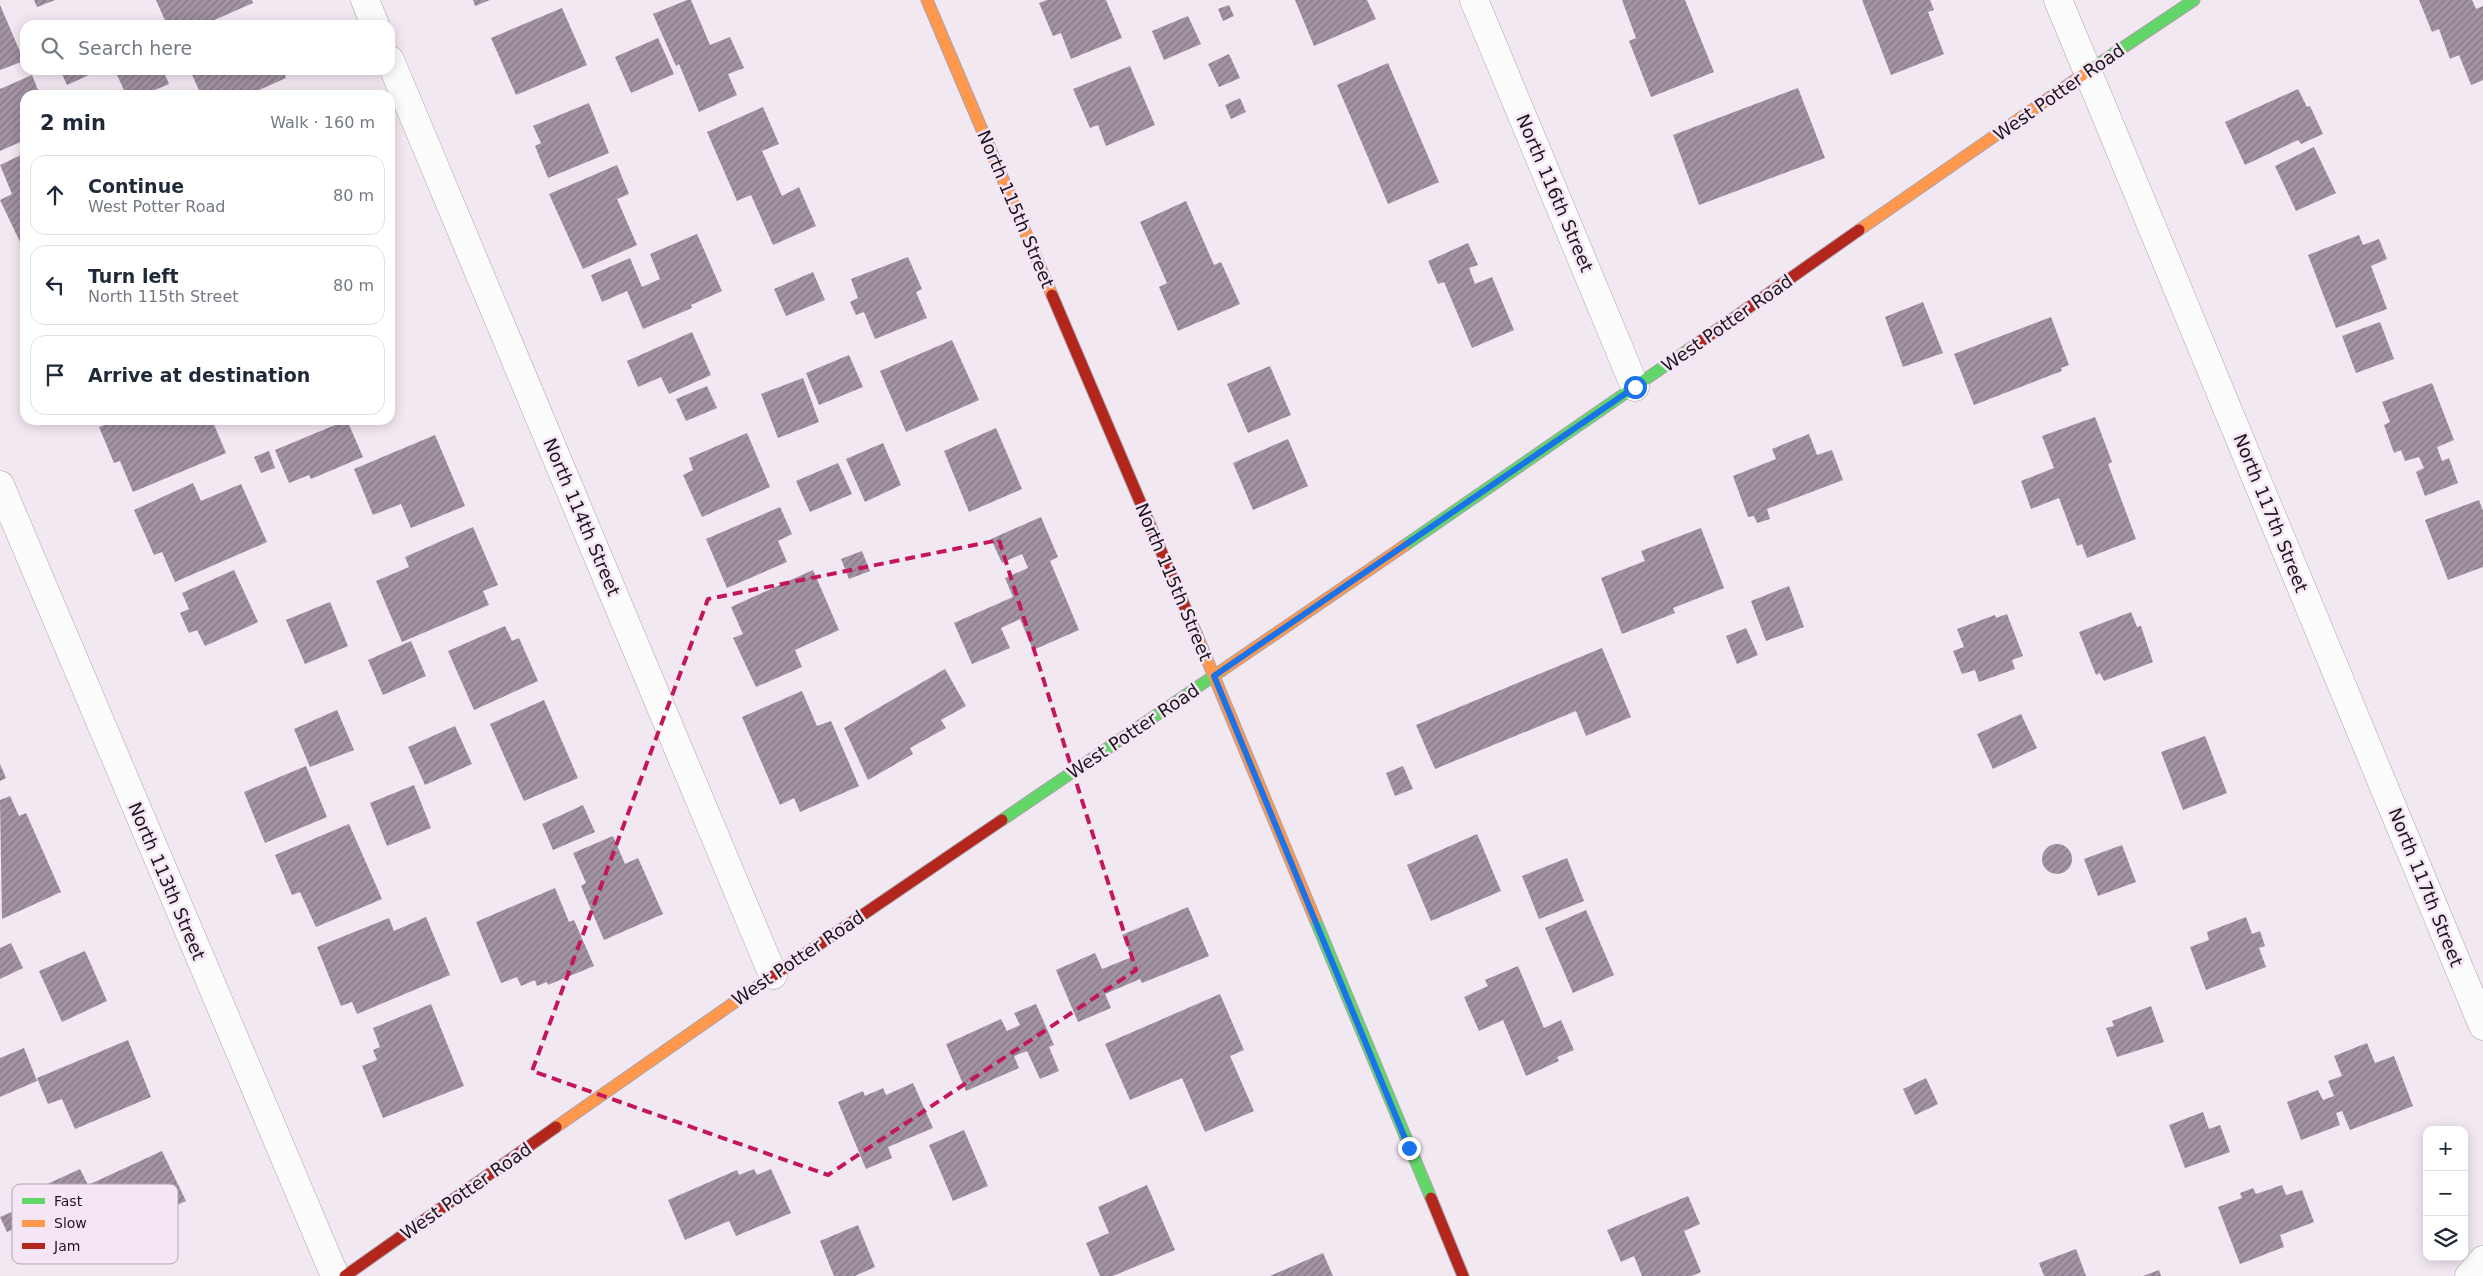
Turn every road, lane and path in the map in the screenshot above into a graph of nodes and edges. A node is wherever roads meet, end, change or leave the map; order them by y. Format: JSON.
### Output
{"nodes":[{"id":1,"x":365,"y":0,"type":"edge"},
{"id":2,"x":927,"y":0,"type":"edge"},
{"id":3,"x":1474,"y":0,"type":"edge"},
{"id":4,"x":2058,"y":0,"type":"edge"},
{"id":5,"x":2194,"y":0,"type":"edge"},
{"id":6,"x":373,"y":20,"type":"edge"},
{"id":7,"x":2088,"y":71,"type":"junction"},
{"id":8,"x":395,"y":72,"type":"edge"},
{"id":9,"x":1635,"y":387,"type":"junction"},
{"id":10,"x":0,"y":485,"type":"edge"},
{"id":11,"x":1214,"y":676,"type":"junction"},
{"id":12,"x":773,"y":975,"type":"junction"},
{"id":13,"x":2483,"y":1026,"type":"edge"},
{"id":14,"x":2483,"y":1260,"type":"edge"},
{"id":15,"x":335,"y":1276,"type":"edge"},
{"id":16,"x":345,"y":1276,"type":"edge"},
{"id":17,"x":1462,"y":1276,"type":"edge"},
{"id":18,"x":2469,"y":1276,"type":"edge"}],
"edges":[{"from":1,"to":6,"type":"street"},
{"from":2,"to":11,"type":"street","name":"North 115th Street"},
{"from":3,"to":9,"type":"street","name":"North 116th Street"},
{"from":4,"to":7,"type":"street","name":"North 117th Street"},
{"from":5,"to":7,"type":"street","name":"West Potter Road"},
{"from":7,"to":9,"type":"street","name":"West Potter Road"},
{"from":7,"to":13,"type":"street","name":"North 117th Street"},
{"from":8,"to":12,"type":"street","name":"North 114th Street"},
{"from":9,"to":11,"type":"street","name":"West Potter Road"},
{"from":10,"to":15,"type":"street","name":"North 113th Street"},
{"from":11,"to":12,"type":"street","name":"West Potter Road"},
{"from":11,"to":17,"type":"street","name":"North 115th Street"},
{"from":12,"to":16,"type":"street","name":"West Potter Road"},
{"from":14,"to":18,"type":"street"}]}
